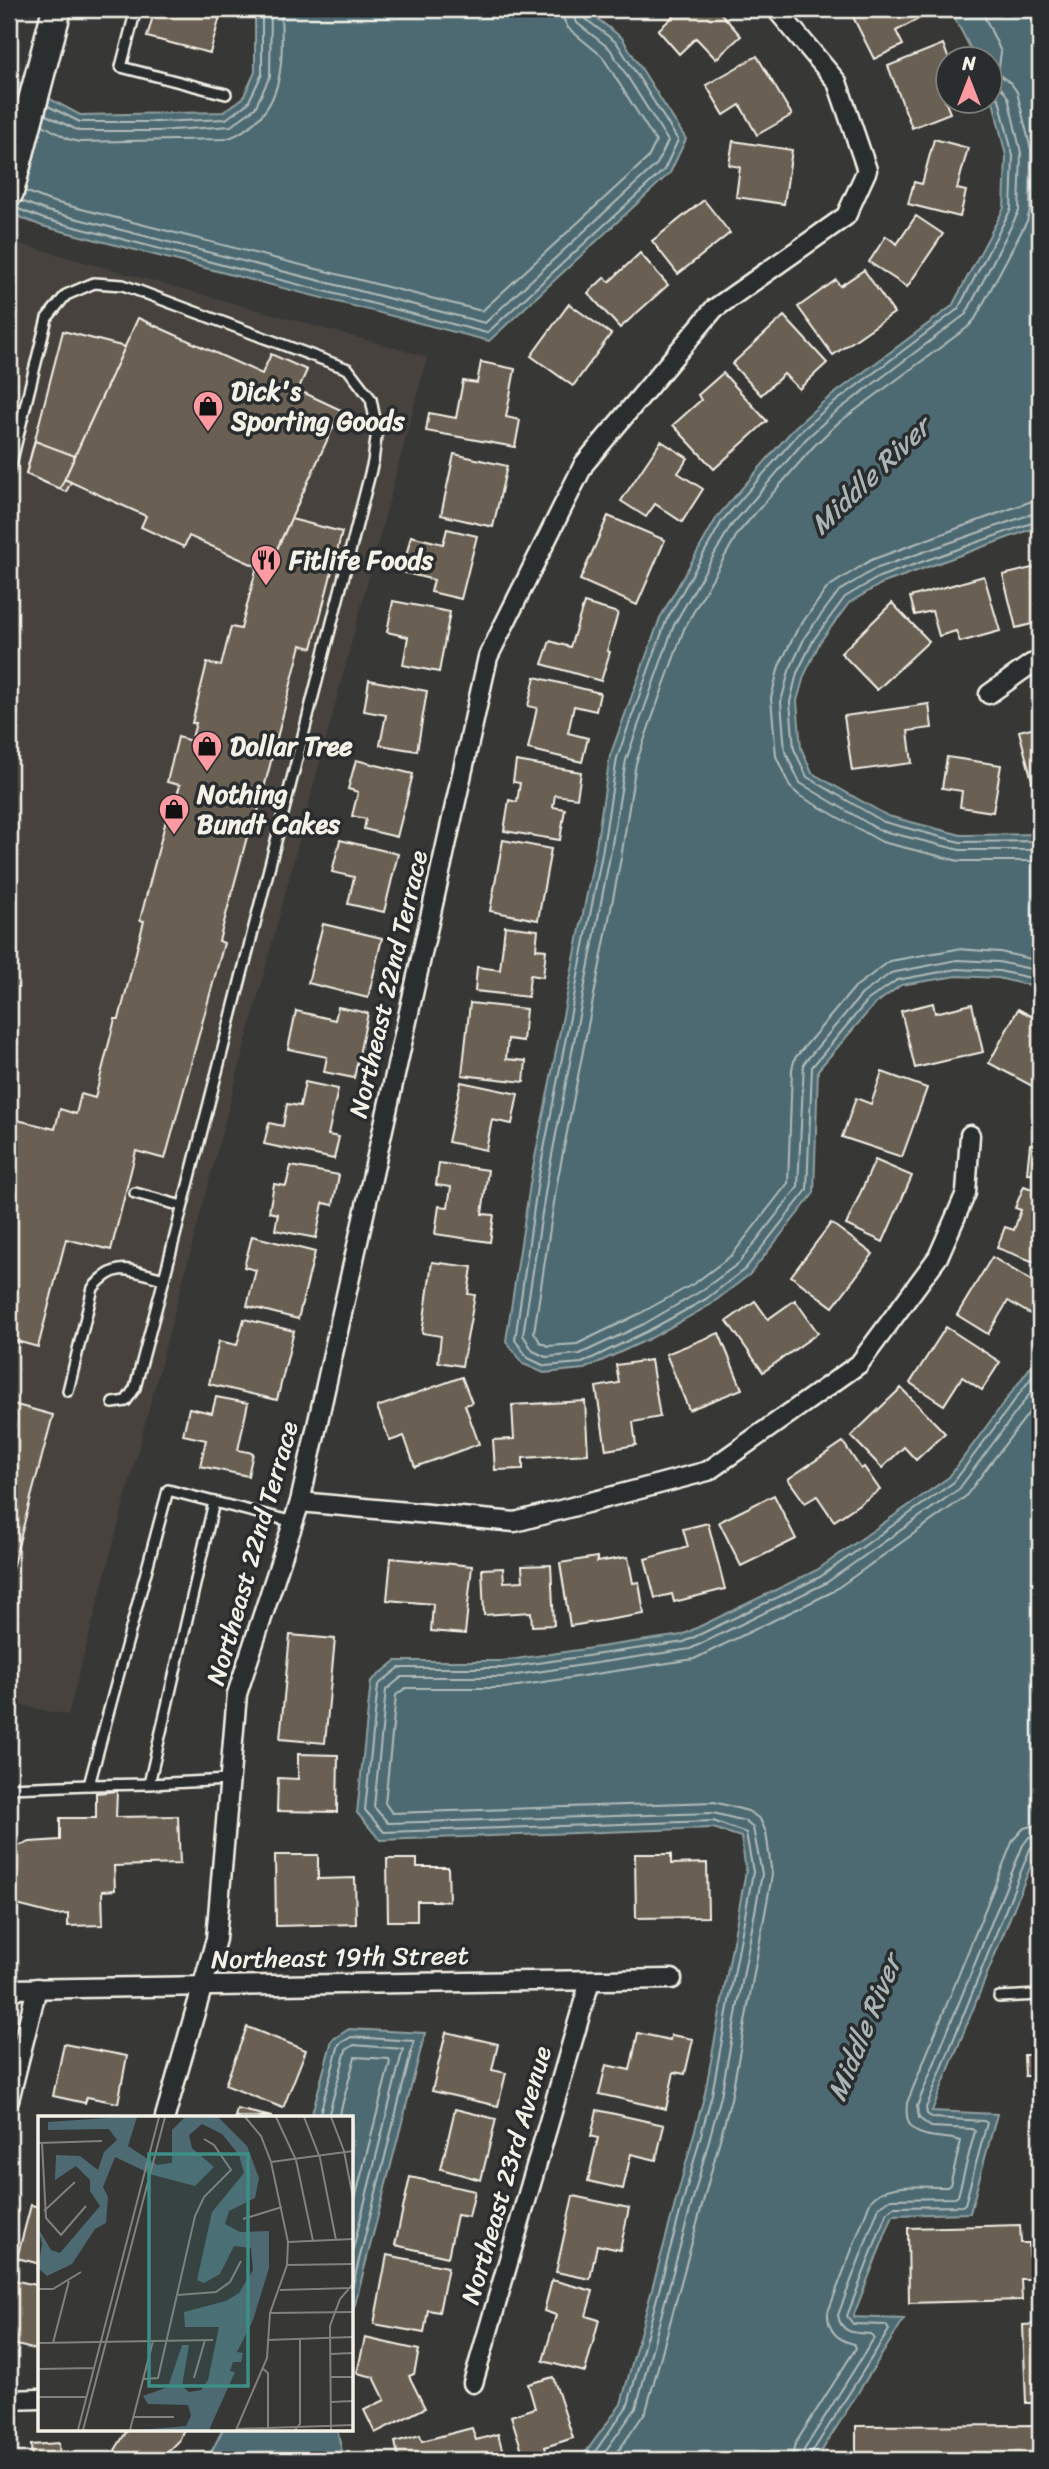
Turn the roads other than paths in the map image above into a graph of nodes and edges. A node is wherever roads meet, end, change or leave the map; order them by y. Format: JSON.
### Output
{"nodes":[{"id":1,"x":57,"y":9,"type":"edge"},
{"id":2,"x":136,"y":9,"type":"edge"},
{"id":3,"x":776,"y":9,"type":"edge"},
{"id":4,"x":226,"y":94,"type":"dead end"},
{"id":5,"x":9,"y":192,"type":"edge"},
{"id":6,"x":9,"y":472,"type":"edge"},
{"id":7,"x":1040,"y":661,"type":"edge"},
{"id":8,"x":989,"y":694,"type":"dead end"},
{"id":9,"x":970,"y":1135,"type":"dead end"},
{"id":10,"x":135,"y":1193,"type":"dead end"},
{"id":11,"x":182,"y":1206,"type":"junction"},
{"id":12,"x":164,"y":1279,"type":"junction"},
{"id":13,"x":68,"y":1391,"type":"dead end"},
{"id":14,"x":113,"y":1403,"type":"dead end"},
{"id":15,"x":214,"y":1502,"type":"junction"},
{"id":16,"x":300,"y":1502,"type":"junction"},
{"id":17,"x":294,"y":1522,"type":"junction"},
{"id":18,"x":229,"y":1780,"type":"junction"},
{"id":19,"x":89,"y":1784,"type":"junction"},
{"id":20,"x":149,"y":1784,"type":"junction"},
{"id":21,"x":9,"y":1788,"type":"edge"},
{"id":22,"x":672,"y":1979,"type":"dead end"},
{"id":23,"x":590,"y":1981,"type":"junction"},
{"id":24,"x":202,"y":1985,"type":"junction"},
{"id":25,"x":37,"y":1988,"type":"junction"},
{"id":26,"x":9,"y":1989,"type":"edge"},
{"id":27,"x":1040,"y":1995,"type":"edge"},
{"id":28,"x":999,"y":1997,"type":"dead end"},
{"id":29,"x":9,"y":2100,"type":"edge"},
{"id":30,"x":165,"y":2116,"type":"edge"},
{"id":31,"x":473,"y":2383,"type":"dead end"},
{"id":32,"x":38,"y":2399,"type":"edge"},
{"id":33,"x":9,"y":2400,"type":"edge"}],
"edges":[{"from":1,"to":5,"type":"main road"},
{"from":2,"to":4,"type":"lane"},
{"from":3,"to":16,"type":"street","name":"Northeast 22nd Terrace"},
{"from":6,"to":11,"type":"lane"},
{"from":7,"to":8,"type":"street"},
{"from":9,"to":16,"type":"street"},
{"from":10,"to":11,"type":"lane"},
{"from":11,"to":12,"type":"lane"},
{"from":12,"to":13,"type":"lane"},
{"from":12,"to":14,"type":"lane"},
{"from":15,"to":17,"type":"lane"},
{"from":15,"to":19,"type":"lane"},
{"from":15,"to":20,"type":"lane"},
{"from":16,"to":17,"type":"street","name":"Northeast 22nd Terrace"},
{"from":17,"to":18,"type":"street","name":"Northeast 22nd Terrace"},
{"from":18,"to":20,"type":"lane"},
{"from":18,"to":24,"type":"street","name":"Northeast 22nd Terrace"},
{"from":19,"to":20,"type":"lane"},
{"from":19,"to":21,"type":"lane"},
{"from":22,"to":23,"type":"street","name":"Northeast 19th Street"},
{"from":23,"to":24,"type":"street","name":"Northeast 19th Street"},
{"from":23,"to":31,"type":"street","name":"Northeast 23rd Avenue"},
{"from":24,"to":25,"type":"street","name":"Northeast 19th Street"},
{"from":24,"to":30,"type":"street","name":"Northeast 22nd Terrace"},
{"from":25,"to":26,"type":"street","name":"Northeast 19th Street"},
{"from":25,"to":29,"type":"street"},
{"from":27,"to":28,"type":"lane"},
{"from":32,"to":33,"type":"street"}]}
